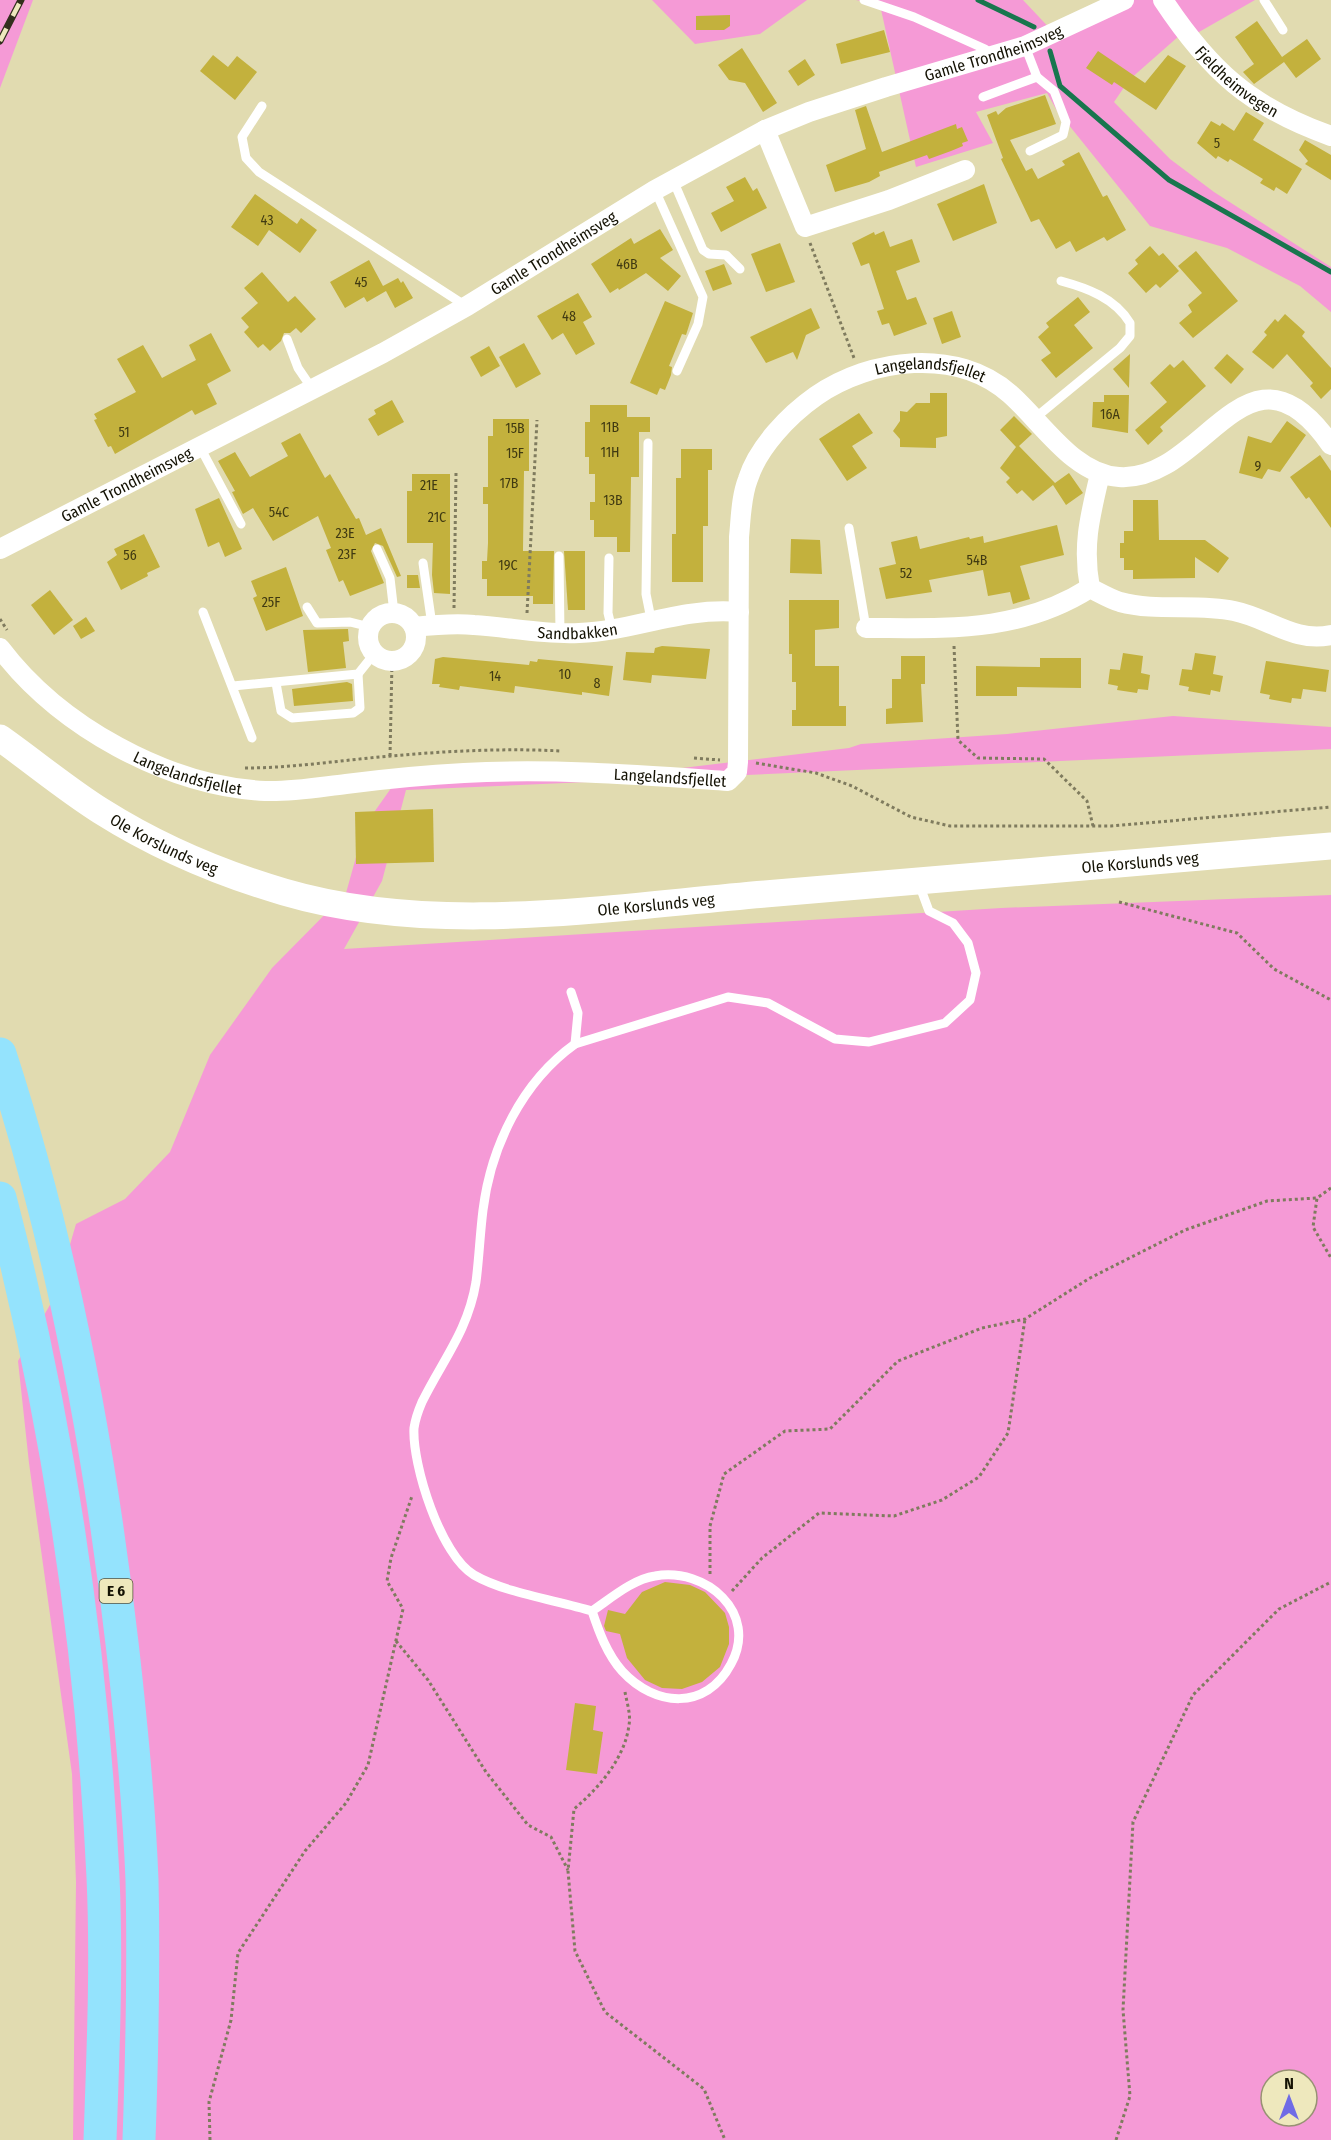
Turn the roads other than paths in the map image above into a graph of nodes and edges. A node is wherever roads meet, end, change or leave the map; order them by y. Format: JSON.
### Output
{"nodes":[{"id":1,"x":864,"y":0,"type":"edge"},
{"id":2,"x":1124,"y":0,"type":"edge"},
{"id":3,"x":1162,"y":0,"type":"edge"},
{"id":4,"x":1264,"y":0,"type":"edge"},
{"id":5,"x":1283,"y":30,"type":"dead end"},
{"id":6,"x":1025,"y":46,"type":"junction"},
{"id":7,"x":994,"y":56,"type":"junction"},
{"id":8,"x":1037,"y":77,"type":"junction"},
{"id":9,"x":983,"y":97,"type":"dead end"},
{"id":10,"x":262,"y":106,"type":"dead end"},
{"id":11,"x":765,"y":130,"type":"junction"},
{"id":12,"x":1331,"y":136,"type":"edge"},
{"id":13,"x":1030,"y":151,"type":"dead end"},
{"id":14,"x":965,"y":170,"type":"dead end"},
{"id":15,"x":673,"y":180,"type":"junction"},
{"id":16,"x":655,"y":190,"type":"junction"},
{"id":17,"x":740,"y":269,"type":"dead end"},
{"id":18,"x":1061,"y":281,"type":"dead end"},
{"id":19,"x":467,"y":306,"type":"junction"},
{"id":20,"x":287,"y":339,"type":"dead end"},
{"id":21,"x":677,"y":371,"type":"dead end"},
{"id":22,"x":313,"y":390,"type":"junction"},
{"id":23,"x":1035,"y":418,"type":"junction"},
{"id":24,"x":648,"y":443,"type":"dead end"},
{"id":25,"x":1331,"y":445,"type":"edge"},
{"id":26,"x":200,"y":447,"type":"junction"},
{"id":27,"x":1100,"y":474,"type":"junction"},
{"id":28,"x":241,"y":524,"type":"dead end"},
{"id":29,"x":849,"y":528,"type":"dead end"},
{"id":30,"x":0,"y":549,"type":"edge"},
{"id":31,"x":377,"y":549,"type":"dead end"},
{"id":32,"x":559,"y":556,"type":"dead end"},
{"id":33,"x":609,"y":558,"type":"dead end"},
{"id":34,"x":423,"y":563,"type":"dead end"},
{"id":35,"x":1090,"y":588,"type":"junction"},
{"id":36,"x":307,"y":607,"type":"dead end"},
{"id":37,"x":203,"y":612,"type":"dead end"},
{"id":38,"x":739,"y":612,"type":"junction"},
{"id":39,"x":394,"y":613,"type":"junction"},
{"id":40,"x":651,"y":619,"type":"junction"},
{"id":41,"x":423,"y":626,"type":"junction"},
{"id":42,"x":370,"y":627,"type":"junction"},
{"id":43,"x":866,"y":628,"type":"joint"},
{"id":44,"x":612,"y":630,"type":"junction"},
{"id":45,"x":560,"y":634,"type":"junction"},
{"id":46,"x":1331,"y":635,"type":"edge"},
{"id":47,"x":6,"y":643,"type":"edge"},
{"id":48,"x":383,"y":658,"type":"junction"},
{"id":49,"x":358,"y":674,"type":"junction"},
{"id":50,"x":276,"y":683,"type":"junction"},
{"id":51,"x":233,"y":686,"type":"junction"},
{"id":52,"x":0,"y":726,"type":"edge"},
{"id":53,"x":252,"y":738,"type":"dead end"},
{"id":54,"x":10,"y":745,"type":"edge"},
{"id":55,"x":1331,"y":846,"type":"edge"},
{"id":56,"x":917,"y":881,"type":"junction"},
{"id":57,"x":571,"y":992,"type":"dead end"},
{"id":58,"x":575,"y":1044,"type":"junction"},
{"id":59,"x":0,"y":1054,"type":"edge"},
{"id":60,"x":0,"y":1198,"type":"edge"},
{"id":61,"x":592,"y":1611,"type":"junction"},
{"id":62,"x":100,"y":2140,"type":"edge"},
{"id":63,"x":140,"y":2140,"type":"edge"}],
"edges":[{"from":1,"to":7,"type":"lane"},
{"from":2,"to":6,"type":"street","name":"Gamle Trondheimsveg"},
{"from":3,"to":12,"type":"street","name":"Fjeldheimvegen"},
{"from":4,"to":5,"type":"lane"},
{"from":6,"to":7,"type":"street","name":"Gamle Trondheimsveg"},
{"from":6,"to":8,"type":"lane"},
{"from":7,"to":11,"type":"street","name":"Gamle Trondheimsveg"},
{"from":8,"to":9,"type":"lane"},
{"from":8,"to":13,"type":"lane"},
{"from":10,"to":19,"type":"lane"},
{"from":11,"to":14,"type":"street"},
{"from":11,"to":15,"type":"street","name":"Gamle Trondheimsveg"},
{"from":15,"to":16,"type":"street","name":"Gamle Trondheimsveg"},
{"from":15,"to":17,"type":"lane"},
{"from":16,"to":19,"type":"street","name":"Gamle Trondheimsveg"},
{"from":16,"to":21,"type":"lane"},
{"from":18,"to":23,"type":"lane"},
{"from":19,"to":22,"type":"street","name":"Gamle Trondheimsveg"},
{"from":20,"to":22,"type":"lane"},
{"from":22,"to":26,"type":"street","name":"Gamle Trondheimsveg"},
{"from":23,"to":27,"type":"street","name":"Langelandsfjellet"},
{"from":23,"to":38,"type":"street","name":"Langelandsfjellet"},
{"from":24,"to":40,"type":"lane"},
{"from":25,"to":27,"type":"street","name":"Langelandsfjellet"},
{"from":26,"to":28,"type":"lane"},
{"from":26,"to":30,"type":"street","name":"Gamle Trondheimsveg"},
{"from":27,"to":35,"type":"street"},
{"from":29,"to":43,"type":"lane"},
{"from":31,"to":39,"type":"lane"},
{"from":32,"to":45,"type":"lane"},
{"from":33,"to":44,"type":"lane"},
{"from":34,"to":41,"type":"lane"},
{"from":35,"to":43,"type":"street"},
{"from":35,"to":46,"type":"street"},
{"from":36,"to":42,"type":"lane"},
{"from":37,"to":51,"type":"lane"},
{"from":38,"to":40,"type":"street","name":"Sandbakken"},
{"from":38,"to":47,"type":"street","name":"Langelandsfjellet"},
{"from":39,"to":41,"type":"street"},
{"from":39,"to":42,"type":"street"},
{"from":40,"to":44,"type":"street","name":"Sandbakken"},
{"from":41,"to":45,"type":"street","name":"Sandbakken"},
{"from":41,"to":48,"type":"street"},
{"from":42,"to":48,"type":"street"},
{"from":44,"to":45,"type":"street","name":"Sandbakken"},
{"from":48,"to":49,"type":"lane"},
{"from":49,"to":50,"type":"lane"},
{"from":49,"to":50,"type":"lane"},
{"from":50,"to":51,"type":"lane"},
{"from":51,"to":53,"type":"lane"},
{"from":52,"to":54,"type":"street","name":"Ole Korslunds veg"},
{"from":54,"to":56,"type":"street","name":"Ole Korslunds veg"},
{"from":55,"to":56,"type":"street","name":"Ole Korslunds veg"},
{"from":56,"to":58,"type":"lane"},
{"from":57,"to":58,"type":"lane"},
{"from":58,"to":61,"type":"lane"},
{"from":59,"to":63,"type":"highway","number":"E 6"},
{"from":60,"to":62,"type":"highway","number":"E 6"},
{"from":61,"to":61,"type":"lane"}]}
